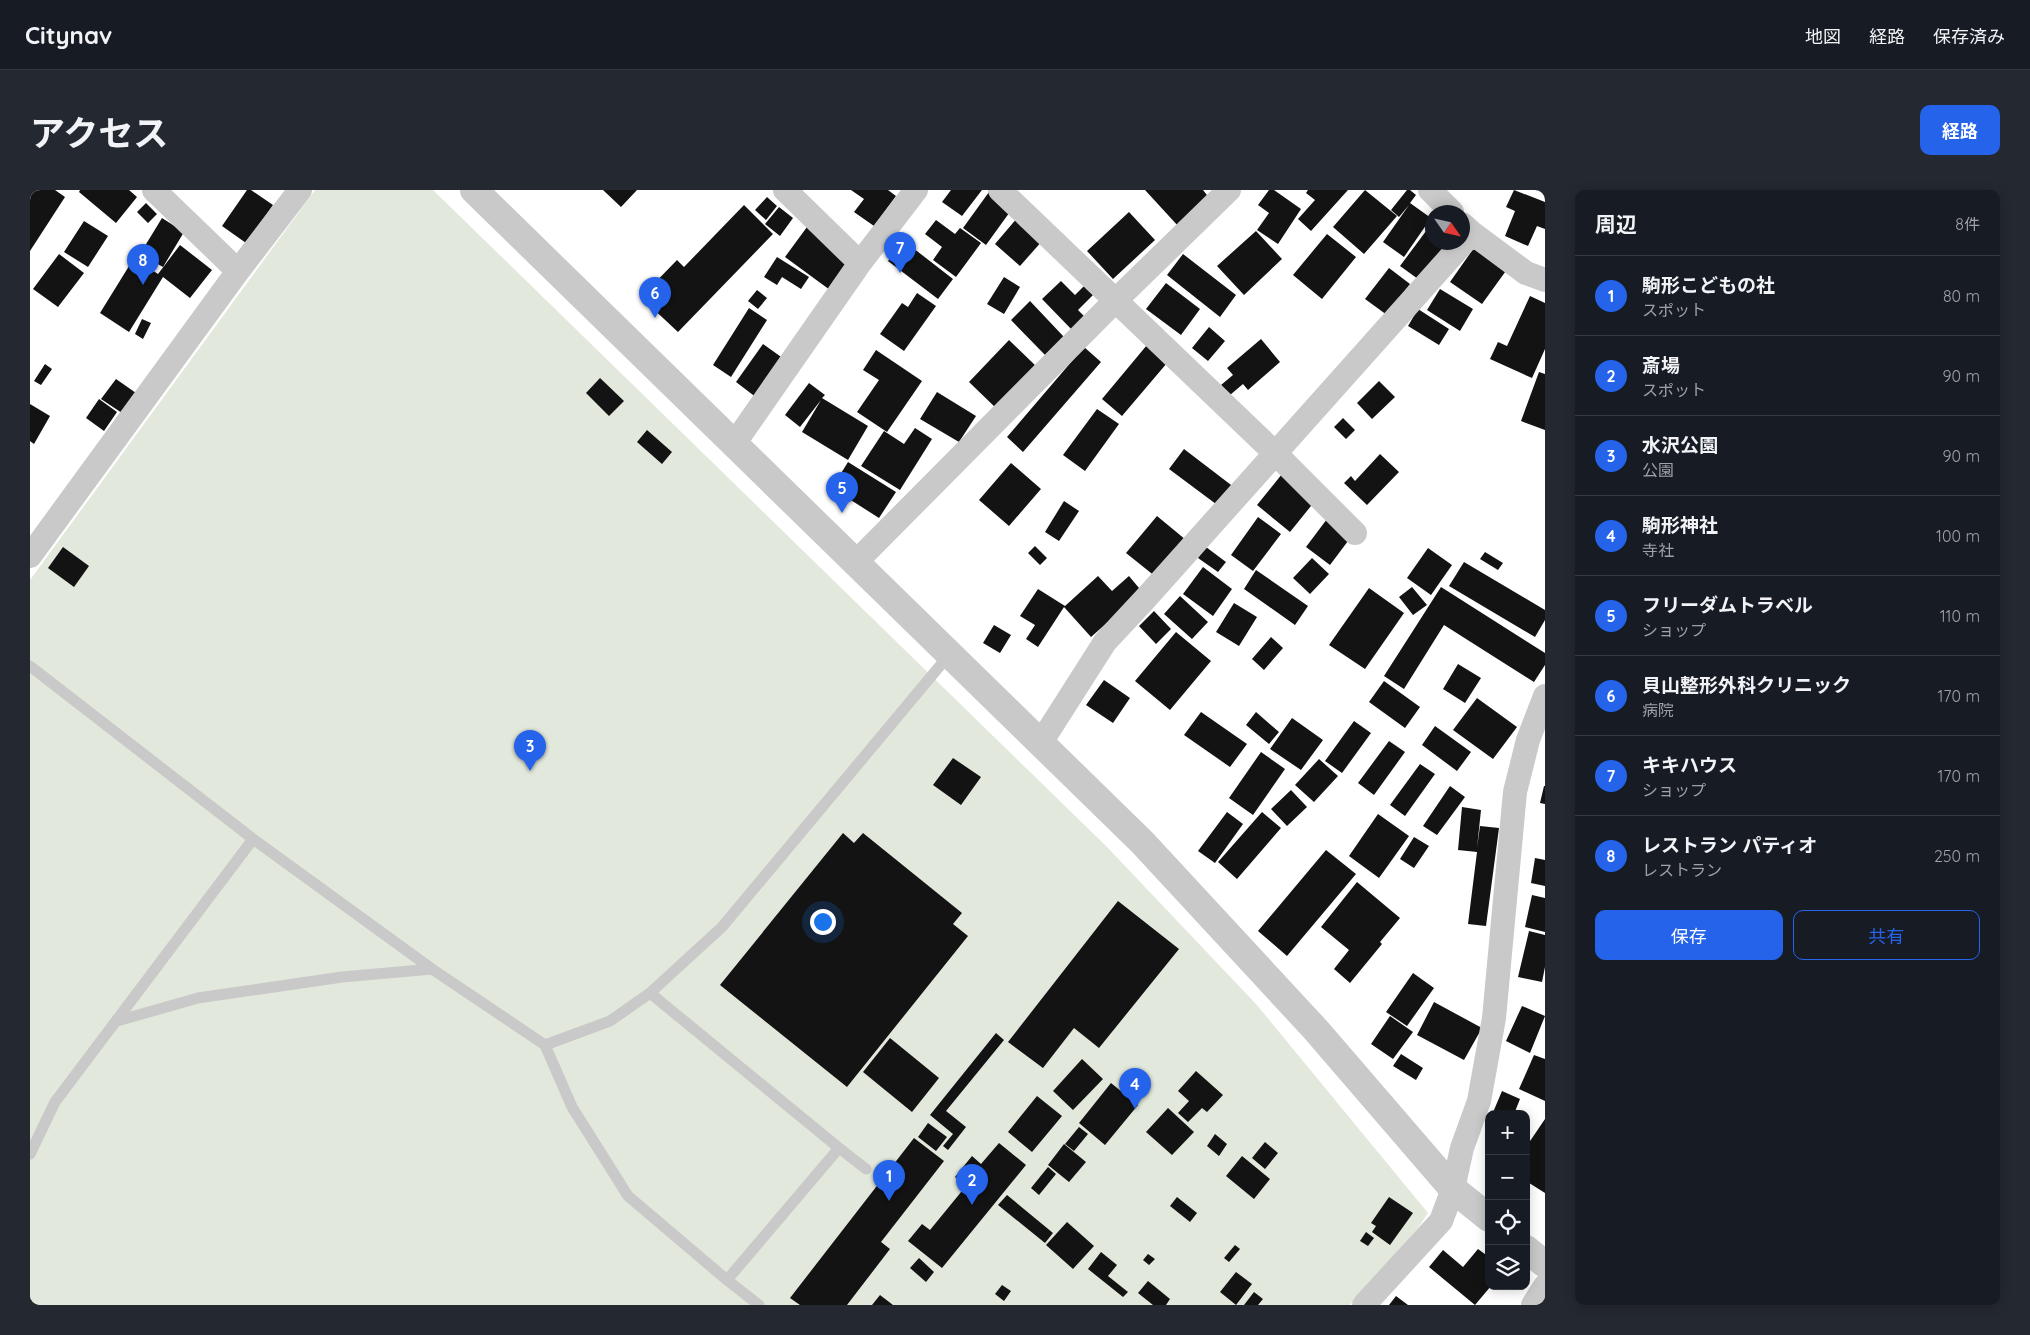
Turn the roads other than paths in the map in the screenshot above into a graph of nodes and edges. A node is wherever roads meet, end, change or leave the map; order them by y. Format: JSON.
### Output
{"nodes":[{"id":1,"x":154,"y":190,"type":"edge"},
{"id":2,"x":300,"y":190,"type":"edge"},
{"id":3,"x":474,"y":190,"type":"edge"},
{"id":4,"x":785,"y":190,"type":"edge"},
{"id":5,"x":916,"y":190,"type":"edge"},
{"id":6,"x":1000,"y":190,"type":"edge"},
{"id":7,"x":1228,"y":190,"type":"edge"},
{"id":8,"x":1430,"y":190,"type":"edge"},
{"id":9,"x":1445,"y":205,"type":"edge"},
{"id":10,"x":1470,"y":230,"type":"edge"},
{"id":11,"x":1448,"y":250,"type":"edge"},
{"id":12,"x":860,"y":263,"type":"junction"},
{"id":13,"x":238,"y":271,"type":"junction"},
{"id":14,"x":1545,"y":280,"type":"edge"},
{"id":15,"x":1115,"y":301,"type":"junction"},
{"id":16,"x":734,"y":444,"type":"junction"},
{"id":17,"x":1276,"y":454,"type":"junction"},
{"id":18,"x":1355,"y":533,"type":"dead end"},
{"id":19,"x":30,"y":556,"type":"edge"},
{"id":20,"x":855,"y":563,"type":"junction"},
{"id":21,"x":950,"y":655,"type":"junction"},
{"id":22,"x":30,"y":666,"type":"edge"},
{"id":23,"x":1545,"y":696,"type":"edge"},
{"id":24,"x":1040,"y":744,"type":"junction"},
{"id":25,"x":253,"y":839,"type":"junction"},
{"id":26,"x":432,"y":969,"type":"junction"},
{"id":27,"x":650,"y":993,"type":"junction"},
{"id":28,"x":117,"y":1021,"type":"junction"},
{"id":29,"x":544,"y":1045,"type":"junction"},
{"id":30,"x":839,"y":1148,"type":"junction"},
{"id":31,"x":30,"y":1154,"type":"edge"},
{"id":32,"x":866,"y":1169,"type":"dead end"},
{"id":33,"x":1453,"y":1188,"type":"junction"},
{"id":34,"x":1485,"y":1215,"type":"edge"},
{"id":35,"x":1530,"y":1252,"type":"edge"},
{"id":36,"x":1545,"y":1264,"type":"edge"},
{"id":37,"x":727,"y":1280,"type":"junction"},
{"id":38,"x":1545,"y":1286,"type":"edge"},
{"id":39,"x":759,"y":1305,"type":"edge"},
{"id":40,"x":1364,"y":1305,"type":"edge"},
{"id":41,"x":1533,"y":1305,"type":"edge"}],
"edges":[{"from":1,"to":13,"type":"street"},
{"from":2,"to":13,"type":"street"},
{"from":3,"to":16,"type":"street"},
{"from":4,"to":12,"type":"street"},
{"from":5,"to":12,"type":"street"},
{"from":6,"to":15,"type":"street"},
{"from":7,"to":15,"type":"street"},
{"from":8,"to":9,"type":"street"},
{"from":10,"to":14,"type":"street"},
{"from":11,"to":17,"type":"street"},
{"from":12,"to":16,"type":"street"},
{"from":13,"to":19,"type":"street"},
{"from":15,"to":17,"type":"street"},
{"from":15,"to":20,"type":"street"},
{"from":16,"to":20,"type":"street"},
{"from":17,"to":18,"type":"street"},
{"from":17,"to":24,"type":"street"},
{"from":20,"to":21,"type":"street"},
{"from":21,"to":24,"type":"street"},
{"from":21,"to":27,"type":"lane"},
{"from":22,"to":25,"type":"lane"},
{"from":23,"to":33,"type":"street"},
{"from":24,"to":33,"type":"street"},
{"from":25,"to":26,"type":"lane"},
{"from":25,"to":28,"type":"lane"},
{"from":26,"to":28,"type":"lane"},
{"from":26,"to":29,"type":"lane"},
{"from":27,"to":29,"type":"lane"},
{"from":27,"to":30,"type":"lane"},
{"from":28,"to":31,"type":"lane"},
{"from":29,"to":37,"type":"lane"},
{"from":30,"to":32,"type":"lane"},
{"from":30,"to":37,"type":"lane"},
{"from":33,"to":34,"type":"street"},
{"from":33,"to":40,"type":"street"},
{"from":35,"to":36,"type":"street"},
{"from":37,"to":39,"type":"lane"},
{"from":38,"to":41,"type":"street"}]}
